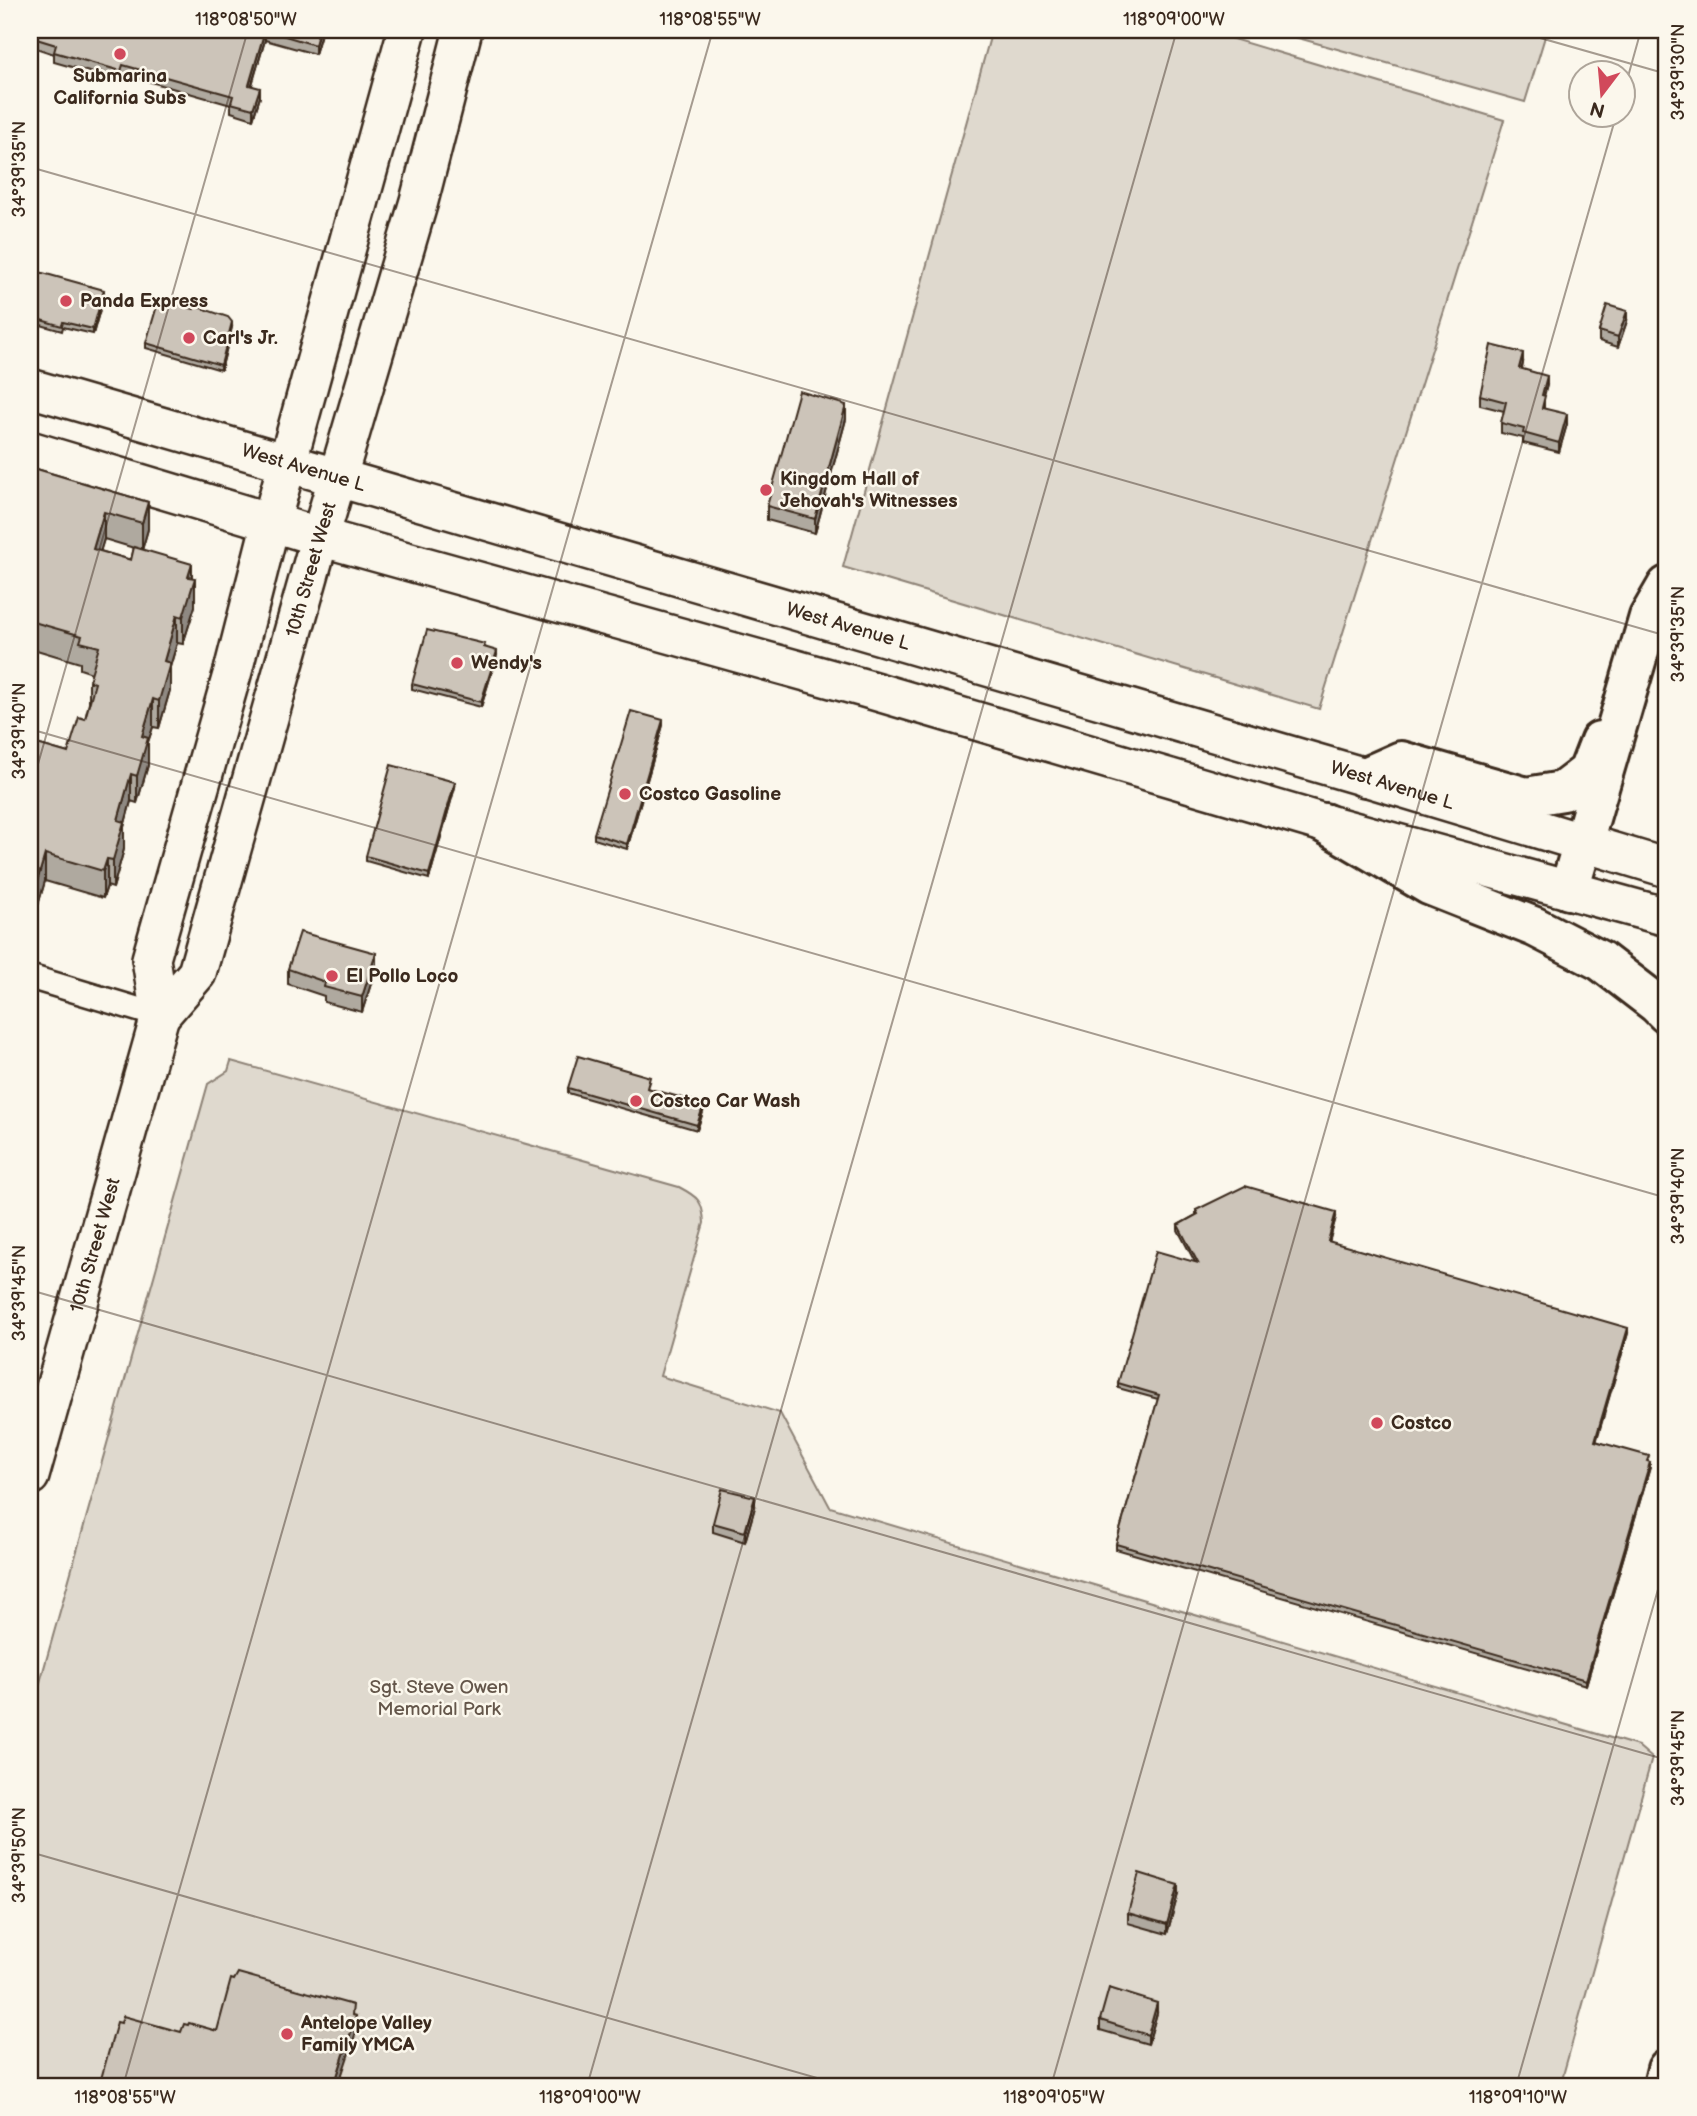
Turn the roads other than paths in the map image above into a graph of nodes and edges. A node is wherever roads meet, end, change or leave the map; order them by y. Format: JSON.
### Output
{"nodes":[{"id":1,"x":407,"y":30,"type":"edge"},
{"id":2,"x":463,"y":30,"type":"edge"},
{"id":3,"x":30,"y":387,"type":"edge"},
{"id":4,"x":30,"y":450,"type":"edge"},
{"id":5,"x":288,"y":462,"type":"junction"},
{"id":6,"x":338,"y":477,"type":"junction"},
{"id":7,"x":271,"y":522,"type":"junction"},
{"id":8,"x":320,"y":537,"type":"junction"},
{"id":9,"x":1667,"y":586,"type":"edge"},
{"id":10,"x":1622,"y":708,"type":"junction"},
{"id":11,"x":1365,"y":777,"type":"junction"},
{"id":12,"x":1324,"y":823,"type":"junction"},
{"id":13,"x":1583,"y":843,"type":"junction"},
{"id":14,"x":1667,"y":868,"type":"edge"},
{"id":15,"x":1569,"y":890,"type":"junction"},
{"id":16,"x":1667,"y":917,"type":"edge"},
{"id":17,"x":30,"y":977,"type":"edge"},
{"id":18,"x":1667,"y":1014,"type":"edge"},
{"id":19,"x":160,"y":1016,"type":"junction"},
{"id":20,"x":30,"y":1476,"type":"edge"},
{"id":21,"x":1667,"y":2069,"type":"edge"},
{"id":22,"x":1663,"y":2086,"type":"edge"}],
"edges":[{"from":1,"to":5,"type":"main road","name":"10th Street West"},
{"from":2,"to":6,"type":"main road","name":"10th Street West"},
{"from":3,"to":5,"type":"main road","name":"West Avenue L"},
{"from":4,"to":7,"type":"main road"},
{"from":5,"to":6,"type":"main road","name":"West Avenue L"},
{"from":5,"to":7,"type":"main road","name":"10th Street West"},
{"from":6,"to":8,"type":"main road","name":"10th Street West"},
{"from":6,"to":11,"type":"main road","name":"West Avenue L"},
{"from":7,"to":8,"type":"main road"},
{"from":7,"to":19,"type":"main road","name":"10th Street West"},
{"from":8,"to":12,"type":"main road"},
{"from":8,"to":19,"type":"main road","name":"10th Street West"},
{"from":9,"to":10,"type":"highway"},
{"from":10,"to":11,"type":"highway"},
{"from":10,"to":13,"type":"highway"},
{"from":11,"to":13,"type":"main road","name":"West Avenue L"},
{"from":12,"to":15,"type":"main road"},
{"from":12,"to":18,"type":"highway"},
{"from":13,"to":14,"type":"main road","name":"West Avenue L"},
{"from":13,"to":15,"type":"highway"},
{"from":15,"to":16,"type":"main road"},
{"from":17,"to":19,"type":"street"},
{"from":19,"to":20,"type":"main road","name":"10th Street West"},
{"from":21,"to":22,"type":"highway"}]}
